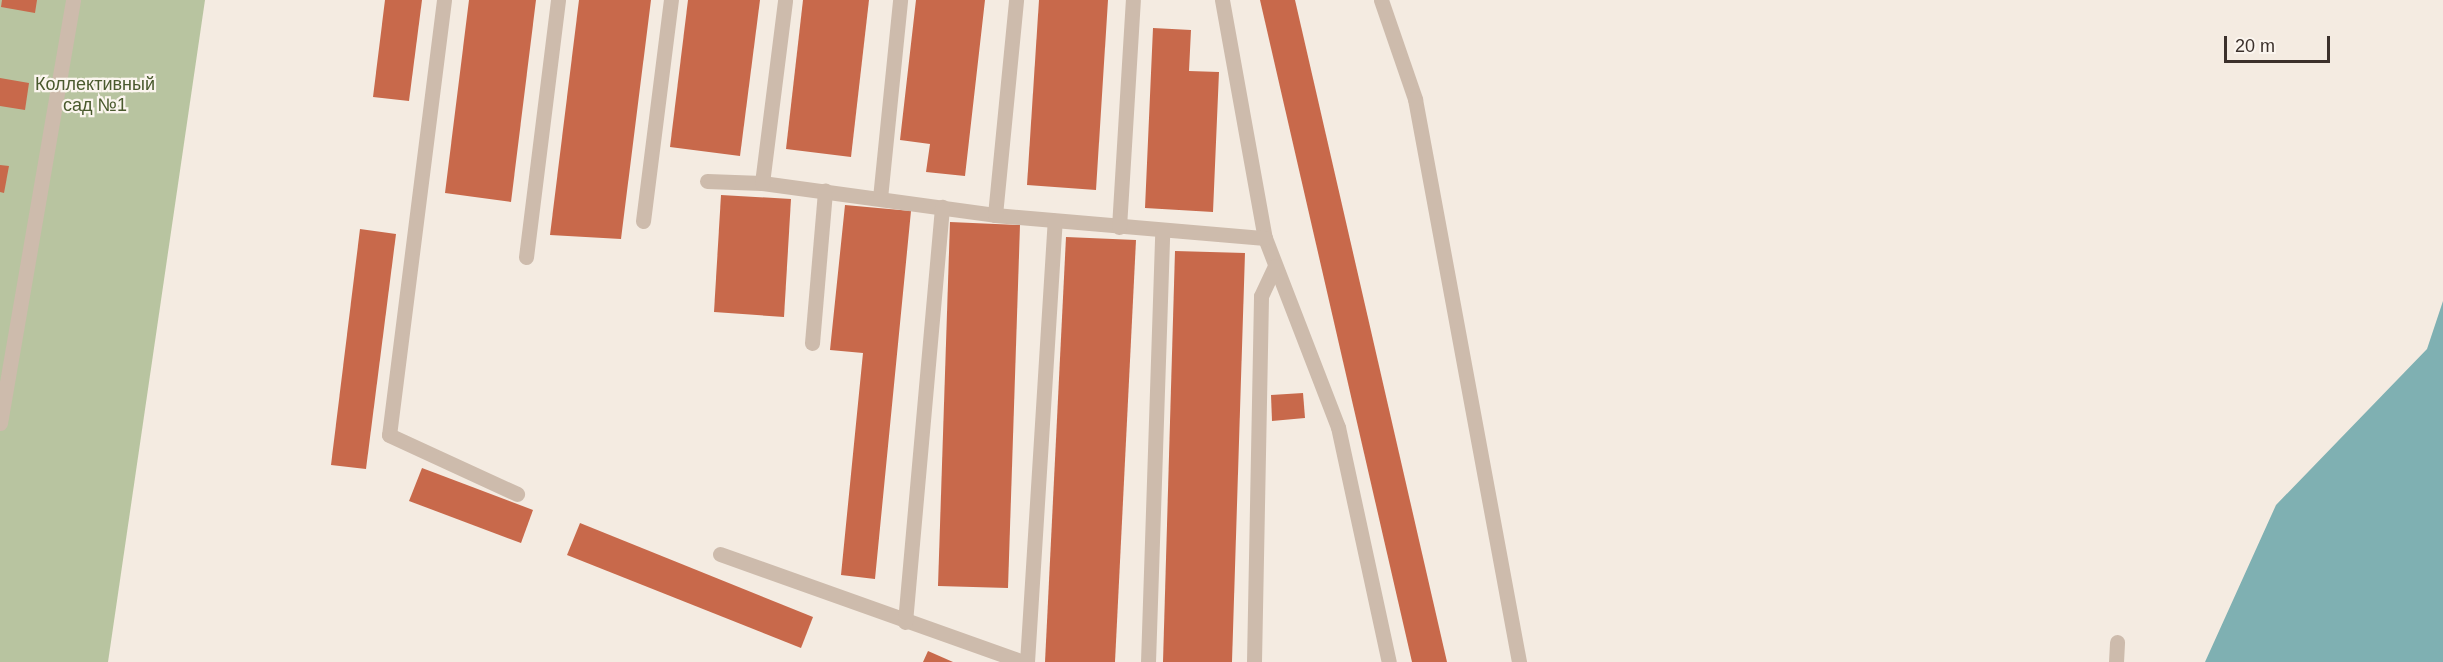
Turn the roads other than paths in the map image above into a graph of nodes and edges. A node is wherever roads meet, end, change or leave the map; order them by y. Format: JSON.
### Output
{"nodes":[{"id":1,"x":73,"y":0,"type":"edge"},
{"id":2,"x":444,"y":0,"type":"edge"},
{"id":3,"x":558,"y":0,"type":"edge"},
{"id":4,"x":671,"y":0,"type":"edge"},
{"id":5,"x":785,"y":0,"type":"edge"},
{"id":6,"x":900,"y":0,"type":"edge"},
{"id":7,"x":1016,"y":0,"type":"edge"},
{"id":8,"x":1133,"y":0,"type":"edge"},
{"id":9,"x":1222,"y":0,"type":"edge"},
{"id":10,"x":1382,"y":0,"type":"edge"},
{"id":11,"x":707,"y":181,"type":"dead end"},
{"id":12,"x":762,"y":183,"type":"junction"},
{"id":13,"x":825,"y":191,"type":"junction"},
{"id":14,"x":880,"y":198,"type":"junction"},
{"id":15,"x":942,"y":207,"type":"junction"},
{"id":16,"x":995,"y":215,"type":"junction"},
{"id":17,"x":643,"y":221,"type":"dead end"},
{"id":18,"x":1055,"y":221,"type":"junction"},
{"id":19,"x":1119,"y":227,"type":"junction"},
{"id":20,"x":1162,"y":231,"type":"junction"},
{"id":21,"x":1265,"y":238,"type":"junction"},
{"id":22,"x":526,"y":256,"type":"dead end"},
{"id":23,"x":1275,"y":266,"type":"junction"},
{"id":24,"x":812,"y":343,"type":"dead end"},
{"id":25,"x":2,"y":394,"type":"edge"},
{"id":26,"x":0,"y":423,"type":"edge"},
{"id":27,"x":517,"y":494,"type":"dead end"},
{"id":28,"x":720,"y":554,"type":"dead end"},
{"id":29,"x":905,"y":622,"type":"junction"},
{"id":30,"x":2117,"y":642,"type":"dead end"},
{"id":31,"x":1025,"y":662,"type":"edge"},
{"id":32,"x":1148,"y":662,"type":"edge"},
{"id":33,"x":1254,"y":662,"type":"edge"},
{"id":34,"x":1389,"y":662,"type":"edge"},
{"id":35,"x":1519,"y":662,"type":"edge"},
{"id":36,"x":2116,"y":662,"type":"edge"}],
"edges":[{"from":1,"to":25,"type":"lane"},
{"from":2,"to":27,"type":"lane"},
{"from":3,"to":22,"type":"lane"},
{"from":4,"to":17,"type":"lane"},
{"from":5,"to":12,"type":"lane"},
{"from":6,"to":14,"type":"lane"},
{"from":7,"to":16,"type":"lane"},
{"from":8,"to":19,"type":"lane"},
{"from":9,"to":21,"type":"lane"},
{"from":10,"to":35,"type":"lane"},
{"from":11,"to":12,"type":"lane"},
{"from":12,"to":13,"type":"lane"},
{"from":13,"to":14,"type":"lane"},
{"from":13,"to":24,"type":"lane"},
{"from":14,"to":15,"type":"lane"},
{"from":15,"to":16,"type":"lane"},
{"from":15,"to":29,"type":"lane"},
{"from":16,"to":18,"type":"lane"},
{"from":18,"to":19,"type":"lane"},
{"from":18,"to":31,"type":"lane"},
{"from":19,"to":20,"type":"lane"},
{"from":20,"to":21,"type":"lane"},
{"from":20,"to":32,"type":"lane"},
{"from":21,"to":23,"type":"lane"},
{"from":23,"to":33,"type":"lane"},
{"from":23,"to":34,"type":"lane"},
{"from":25,"to":26,"type":"lane"},
{"from":28,"to":29,"type":"lane"},
{"from":29,"to":31,"type":"lane"},
{"from":30,"to":36,"type":"lane"}]}
